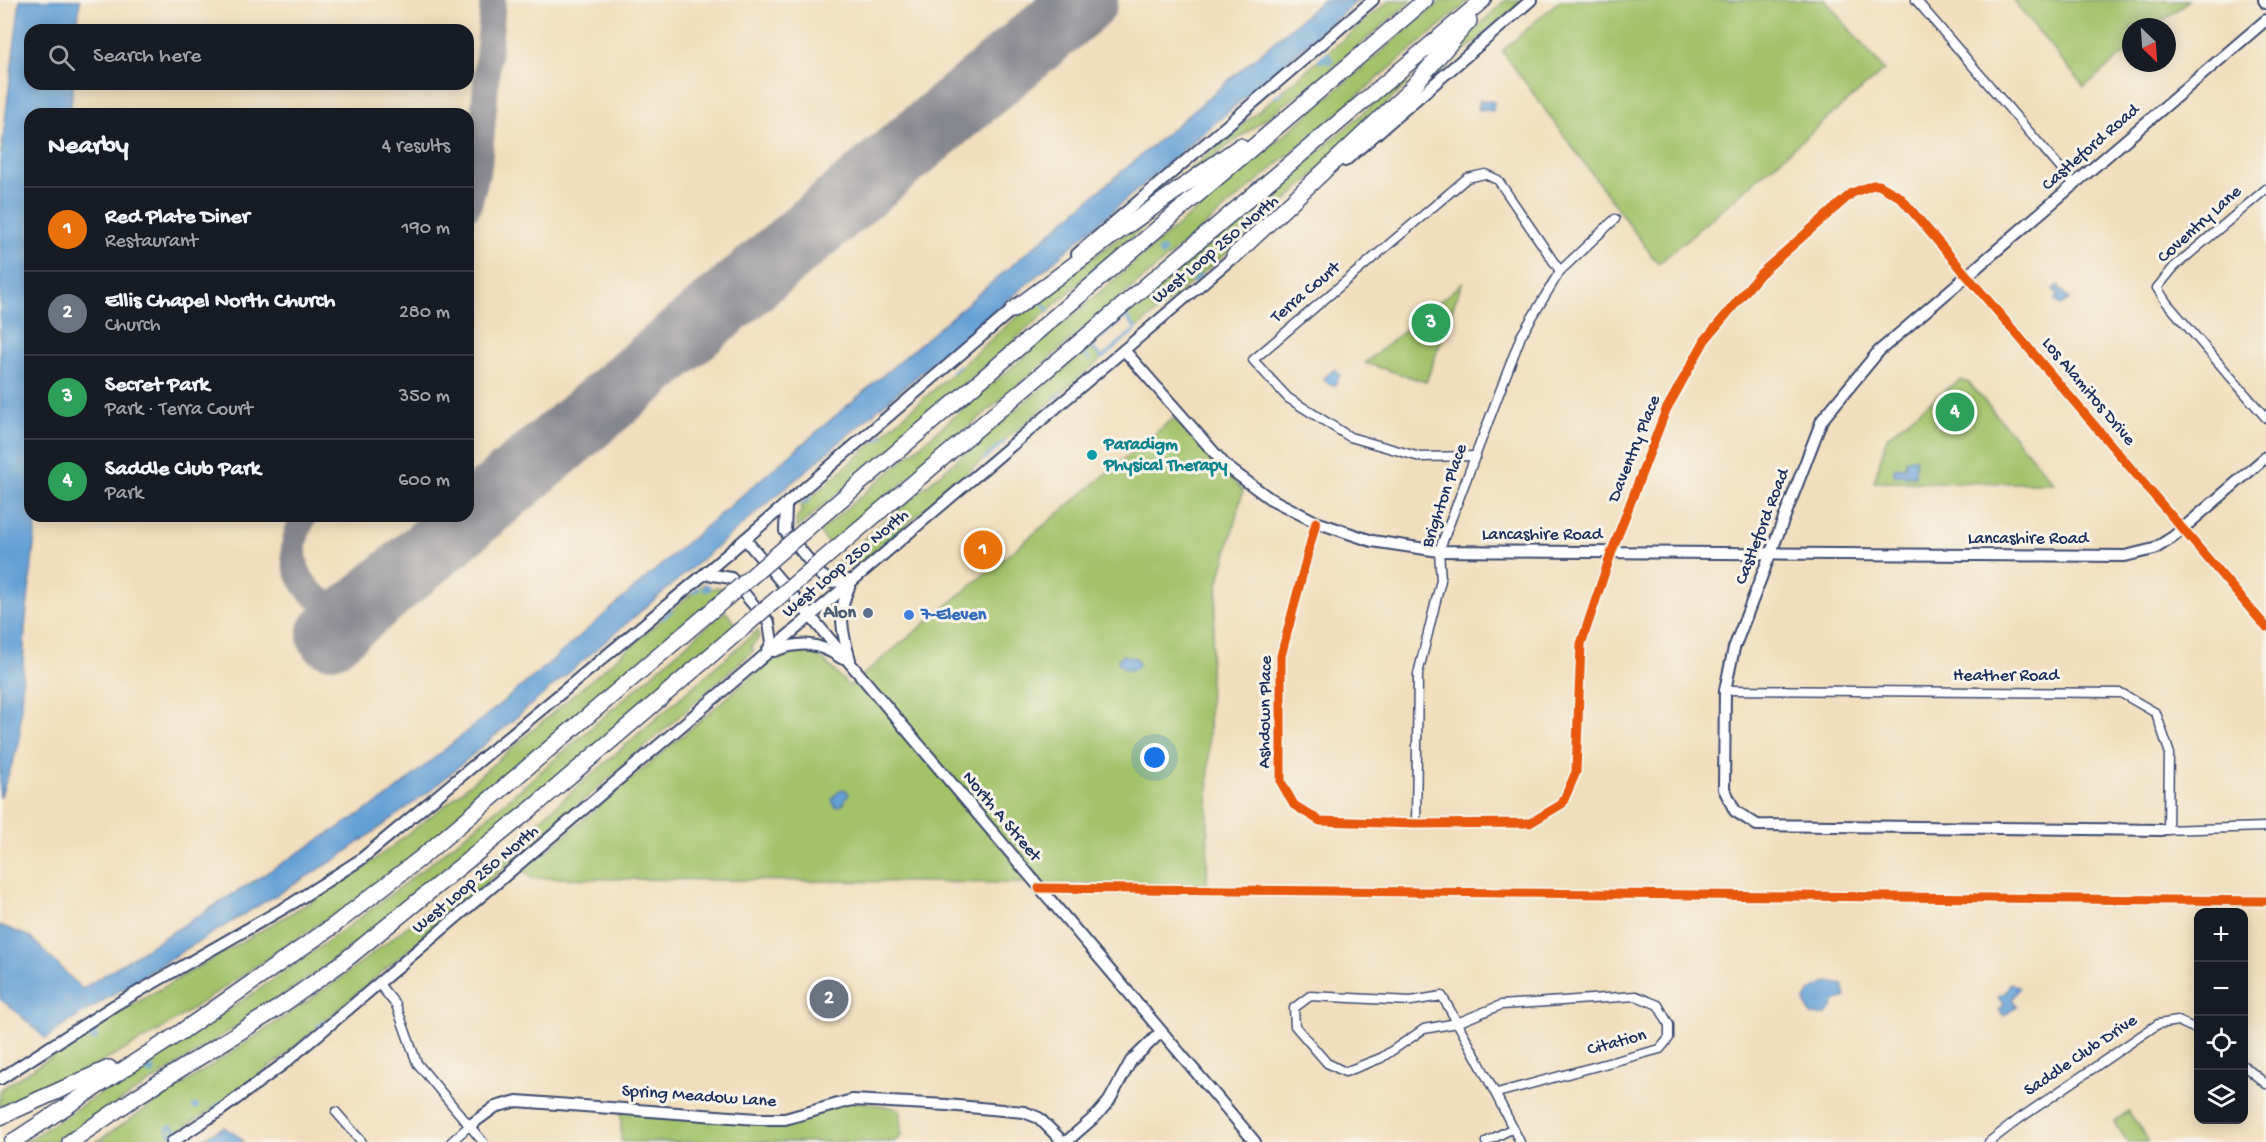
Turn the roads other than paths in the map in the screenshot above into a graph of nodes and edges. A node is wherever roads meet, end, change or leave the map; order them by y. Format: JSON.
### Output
{"nodes":[{"id":1,"x":1373,"y":0,"type":"edge"},
{"id":2,"x":1425,"y":0,"type":"edge"},
{"id":3,"x":1482,"y":0,"type":"edge"},
{"id":4,"x":1488,"y":0,"type":"edge"},
{"id":5,"x":1531,"y":0,"type":"edge"},
{"id":6,"x":1916,"y":0,"type":"edge"},
{"id":7,"x":2266,"y":20,"type":"edge"},
{"id":8,"x":1337,"y":75,"type":"junction"},
{"id":9,"x":2074,"y":184,"type":"junction"},
{"id":10,"x":1879,"y":186,"type":"joint"},
{"id":11,"x":2266,"y":189,"type":"edge"},
{"id":12,"x":1615,"y":219,"type":"dead end"},
{"id":13,"x":1234,"y":256,"type":"junction"},
{"id":14,"x":1560,"y":271,"type":"junction"},
{"id":15,"x":1968,"y":275,"type":"junction"},
{"id":16,"x":1012,"y":310,"type":"junction"},
{"id":17,"x":1124,"y":350,"type":"junction"},
{"id":18,"x":2266,"y":418,"type":"edge"},
{"id":19,"x":1476,"y":456,"type":"junction"},
{"id":20,"x":2266,"y":457,"type":"edge"},
{"id":21,"x":789,"y":502,"type":"junction"},
{"id":22,"x":1316,"y":522,"type":"junction"},
{"id":23,"x":2183,"y":528,"type":"junction"},
{"id":24,"x":745,"y":539,"type":"junction"},
{"id":25,"x":1439,"y":551,"type":"junction"},
{"id":26,"x":1612,"y":551,"type":"junction"},
{"id":27,"x":1770,"y":553,"type":"junction"},
{"id":28,"x":702,"y":576,"type":"junction"},
{"id":29,"x":853,"y":580,"type":"junction"},
{"id":30,"x":810,"y":616,"type":"junction"},
{"id":31,"x":2266,"y":627,"type":"edge"},
{"id":32,"x":765,"y":655,"type":"junction"},
{"id":33,"x":851,"y":665,"type":"junction"},
{"id":34,"x":1725,"y":690,"type":"junction"},
{"id":35,"x":1562,"y":804,"type":"joint"},
{"id":36,"x":1416,"y":824,"type":"junction"},
{"id":37,"x":2266,"y":827,"type":"edge"},
{"id":38,"x":2165,"y":830,"type":"junction"},
{"id":39,"x":1039,"y":888,"type":"junction"},
{"id":40,"x":2266,"y":901,"type":"edge"},
{"id":41,"x":379,"y":984,"type":"junction"},
{"id":42,"x":1457,"y":1023,"type":"junction"},
{"id":43,"x":2194,"y":1028,"type":"edge"},
{"id":44,"x":181,"y":1032,"type":"junction"},
{"id":45,"x":1161,"y":1032,"type":"junction"},
{"id":46,"x":2248,"y":1069,"type":"edge"},
{"id":47,"x":0,"y":1079,"type":"edge"},
{"id":48,"x":2266,"y":1084,"type":"edge"},
{"id":49,"x":1497,"y":1093,"type":"junction"},
{"id":50,"x":117,"y":1111,"type":"junction"},
{"id":51,"x":336,"y":1112,"type":"dead end"},
{"id":52,"x":0,"y":1117,"type":"edge"},
{"id":53,"x":469,"y":1126,"type":"junction"},
{"id":54,"x":1513,"y":1128,"type":"junction"},
{"id":55,"x":1067,"y":1141,"type":"edge"},
{"id":56,"x":12,"y":1142,"type":"edge"},
{"id":57,"x":70,"y":1142,"type":"edge"},
{"id":58,"x":81,"y":1142,"type":"edge"},
{"id":59,"x":172,"y":1142,"type":"edge"},
{"id":60,"x":362,"y":1142,"type":"edge"},
{"id":61,"x":451,"y":1142,"type":"edge"},
{"id":62,"x":483,"y":1142,"type":"edge"},
{"id":63,"x":1255,"y":1142,"type":"edge"},
{"id":64,"x":1486,"y":1142,"type":"edge"},
{"id":65,"x":1520,"y":1142,"type":"edge"},
{"id":66,"x":1989,"y":1142,"type":"edge"}],
"edges":[{"from":1,"to":16,"type":"main road"},
{"from":2,"to":8,"type":"highway"},
{"from":3,"to":50,"type":"highway","bridge":true},
{"from":4,"to":13,"type":"highway"},
{"from":5,"to":13,"type":"main road","name":"West Loop 250 North"},
{"from":6,"to":9,"type":"street"},
{"from":7,"to":9,"type":"main road","name":"Castleford Road"},
{"from":8,"to":16,"type":"highway"},
{"from":8,"to":44,"type":"highway","bridge":true},
{"from":9,"to":15,"type":"main road","name":"Castleford Road"},
{"from":10,"to":15,"type":"street","name":"Los Alamitos Drive"},
{"from":10,"to":26,"type":"street","name":"Daventry Place"},
{"from":11,"to":18,"type":"street","name":"Coventry Lane"},
{"from":12,"to":14,"type":"street","name":"Brighton Place"},
{"from":13,"to":17,"type":"main road","name":"West Loop 250 North"},
{"from":14,"to":19,"type":"street","name":"Brighton Place"},
{"from":14,"to":19,"type":"street","name":"Terra Court"},
{"from":15,"to":23,"type":"street","name":"Los Alamitos Drive"},
{"from":15,"to":27,"type":"main road","name":"Castleford Road"},
{"from":16,"to":21,"type":"main road"},
{"from":17,"to":22,"type":"main road","name":"Lancashire Road"},
{"from":17,"to":29,"type":"main road","name":"West Loop 250 North"},
{"from":19,"to":25,"type":"street","name":"Brighton Place"},
{"from":20,"to":23,"type":"main road","name":"Lancashire Road"},
{"from":21,"to":24,"type":"main road"},
{"from":21,"to":29,"type":"main road"},
{"from":22,"to":25,"type":"main road","name":"Lancashire Road"},
{"from":22,"to":36,"type":"street","name":"Ashdown Place"},
{"from":23,"to":27,"type":"main road","name":"Lancashire Road"},
{"from":23,"to":31,"type":"street","name":"Los Alamitos Drive"},
{"from":24,"to":28,"type":"main road"},
{"from":24,"to":30,"type":"main road","name":"North A Street"},
{"from":25,"to":26,"type":"main road","name":"Lancashire Road"},
{"from":25,"to":36,"type":"street","name":"Brighton Place"},
{"from":26,"to":27,"type":"main road","name":"Lancashire Road"},
{"from":26,"to":35,"type":"street","name":"Daventry Place"},
{"from":27,"to":34,"type":"main road","name":"Castleford Road"},
{"from":28,"to":32,"type":"main road"},
{"from":28,"to":47,"type":"main road"},
{"from":29,"to":30,"type":"main road","name":"West Loop 250 North"},
{"from":29,"to":33,"type":"main road"},
{"from":30,"to":32,"type":"main road","name":"West Loop 250 North"},
{"from":30,"to":33,"type":"main road","name":"North A Street"},
{"from":32,"to":33,"type":"main road"},
{"from":32,"to":41,"type":"main road","name":"West Loop 250 North"},
{"from":33,"to":39,"type":"main road","name":"North A Street"},
{"from":34,"to":38,"type":"street","name":"Heather Road"},
{"from":34,"to":38,"type":"main road","name":"Castleford Road"},
{"from":35,"to":36,"type":"street","name":"Ashdown Place"},
{"from":37,"to":38,"type":"street","name":"Castleford Road"},
{"from":39,"to":40,"type":"street"},
{"from":39,"to":45,"type":"main road","name":"North A Street"},
{"from":41,"to":53,"type":"street"},
{"from":41,"to":59,"type":"main road","name":"West Loop 250 North"},
{"from":42,"to":42,"type":"street","name":"Citation"},
{"from":42,"to":49,"type":"street"},
{"from":42,"to":49,"type":"street","name":"Citation"},
{"from":43,"to":66,"type":"street","name":"Saddle Club Drive"},
{"from":44,"to":52,"type":"highway"},
{"from":44,"to":56,"type":"highway"},
{"from":45,"to":55,"type":"main road"},
{"from":45,"to":63,"type":"main road","name":"North A Street"},
{"from":46,"to":48,"type":"street"},
{"from":49,"to":54,"type":"street"},
{"from":50,"to":57,"type":"highway"},
{"from":50,"to":58,"type":"highway"},
{"from":51,"to":60,"type":"street"},
{"from":53,"to":55,"type":"main road","name":"Spring Meadow Lane"},
{"from":53,"to":61,"type":"street"},
{"from":53,"to":62,"type":"street"},
{"from":54,"to":64,"type":"street"},
{"from":54,"to":65,"type":"street"}]}
